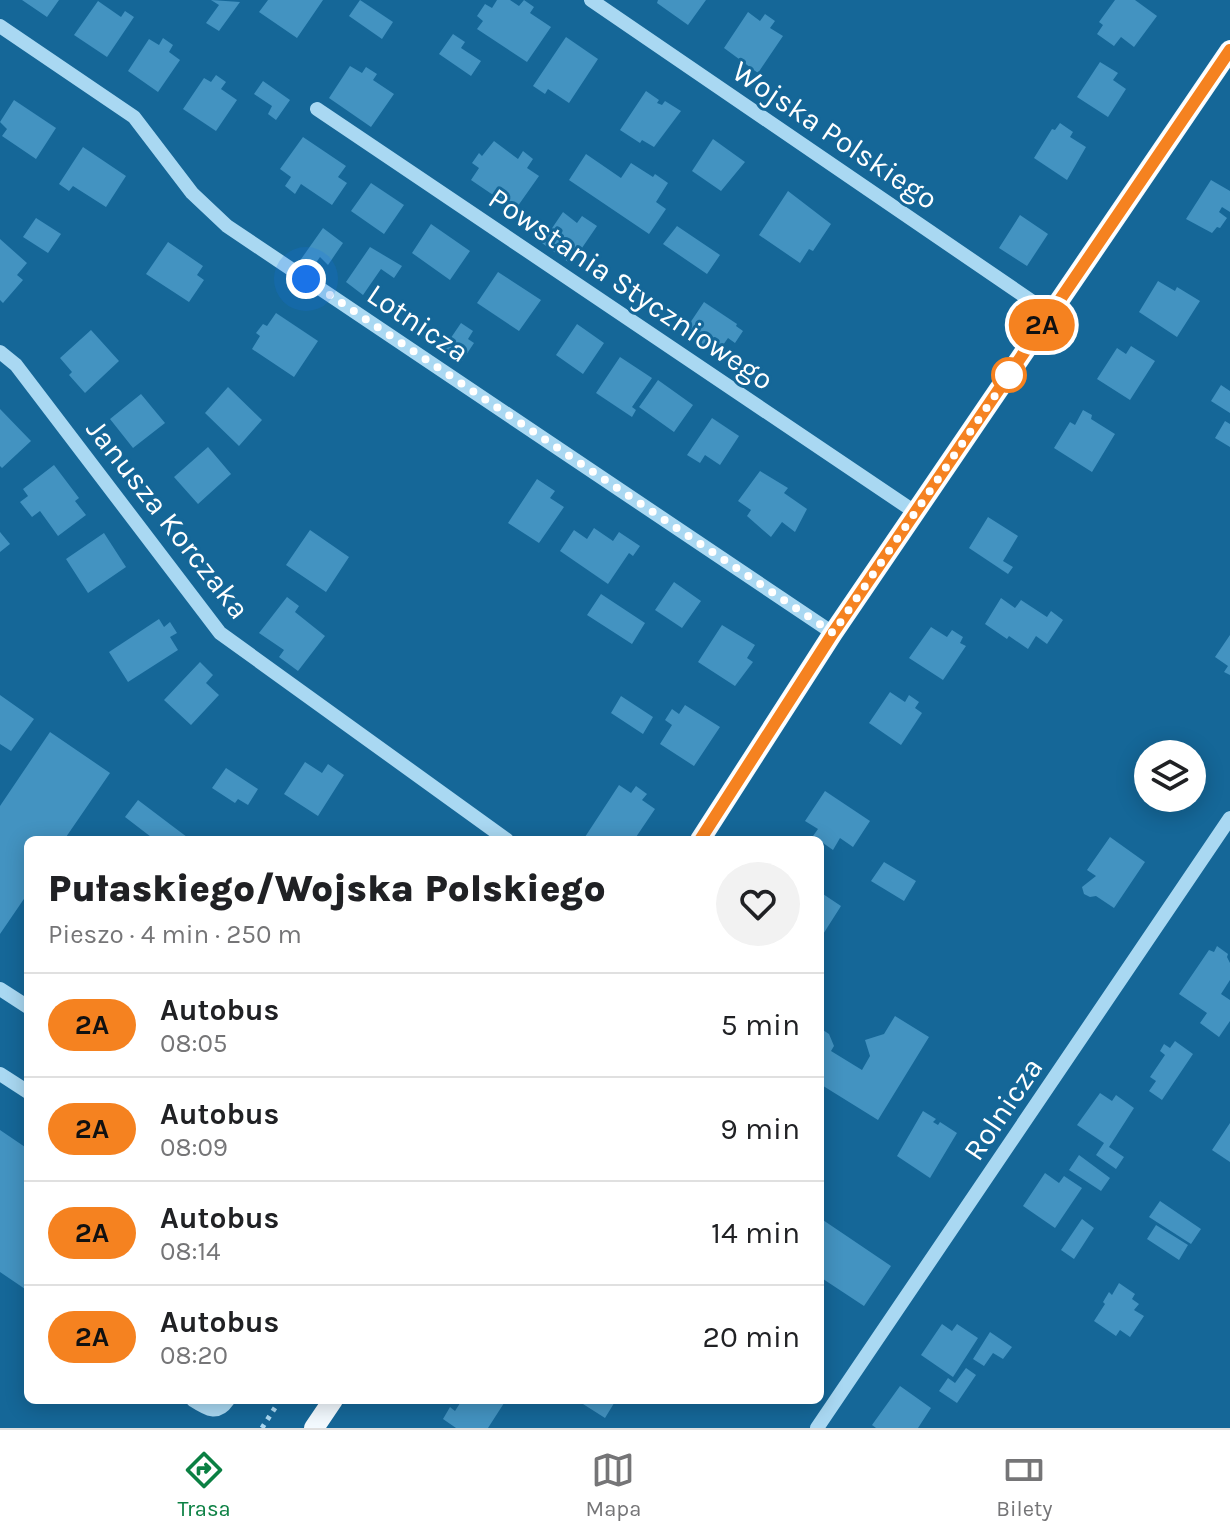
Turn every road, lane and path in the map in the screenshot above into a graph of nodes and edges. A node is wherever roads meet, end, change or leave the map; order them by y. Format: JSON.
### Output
{"nodes":[{"id":1,"x":591,"y":0,"type":"edge"},
{"id":2,"x":0,"y":26,"type":"edge"},
{"id":3,"x":1230,"y":50,"type":"edge"},
{"id":4,"x":317,"y":109,"type":"dead end"},
{"id":5,"x":1049,"y":313,"type":"junction"},
{"id":6,"x":0,"y":352,"type":"edge"},
{"id":7,"x":915,"y":512,"type":"junction"},
{"id":8,"x":833,"y":633,"type":"junction"},
{"id":9,"x":1230,"y":818,"type":"edge"},
{"id":10,"x":501,"y":836,"type":"edge"},
{"id":11,"x":703,"y":836,"type":"edge"},
{"id":12,"x":0,"y":989,"type":"edge"},
{"id":13,"x":24,"y":1004,"type":"edge"},
{"id":14,"x":0,"y":1074,"type":"edge"},
{"id":15,"x":24,"y":1089,"type":"edge"},
{"id":16,"x":201,"y":1404,"type":"edge"},
{"id":17,"x":225,"y":1404,"type":"edge"},
{"id":18,"x":277,"y":1404,"type":"edge"},
{"id":19,"x":330,"y":1404,"type":"edge"},
{"id":20,"x":262,"y":1428,"type":"edge"},
{"id":21,"x":314,"y":1428,"type":"edge"},
{"id":22,"x":817,"y":1428,"type":"edge"}],
"edges":[{"from":1,"to":5,"type":"street","name":"Wojska Polskiego"},
{"from":2,"to":8,"type":"street","name":"Lotnicza"},
{"from":3,"to":5,"type":"main road"},
{"from":4,"to":7,"type":"street","name":"Powstania Styczniowego"},
{"from":5,"to":7,"type":"main road"},
{"from":6,"to":10,"type":"street","name":"Janusza Korczaka"},
{"from":7,"to":8,"type":"main road"},
{"from":8,"to":11,"type":"main road"},
{"from":9,"to":22,"type":"street","name":"Rolnicza"},
{"from":12,"to":13,"type":"street"},
{"from":14,"to":15,"type":"street"},
{"from":16,"to":17,"type":"street"},
{"from":18,"to":20,"type":"path"},
{"from":19,"to":21,"type":"main road"}]}
